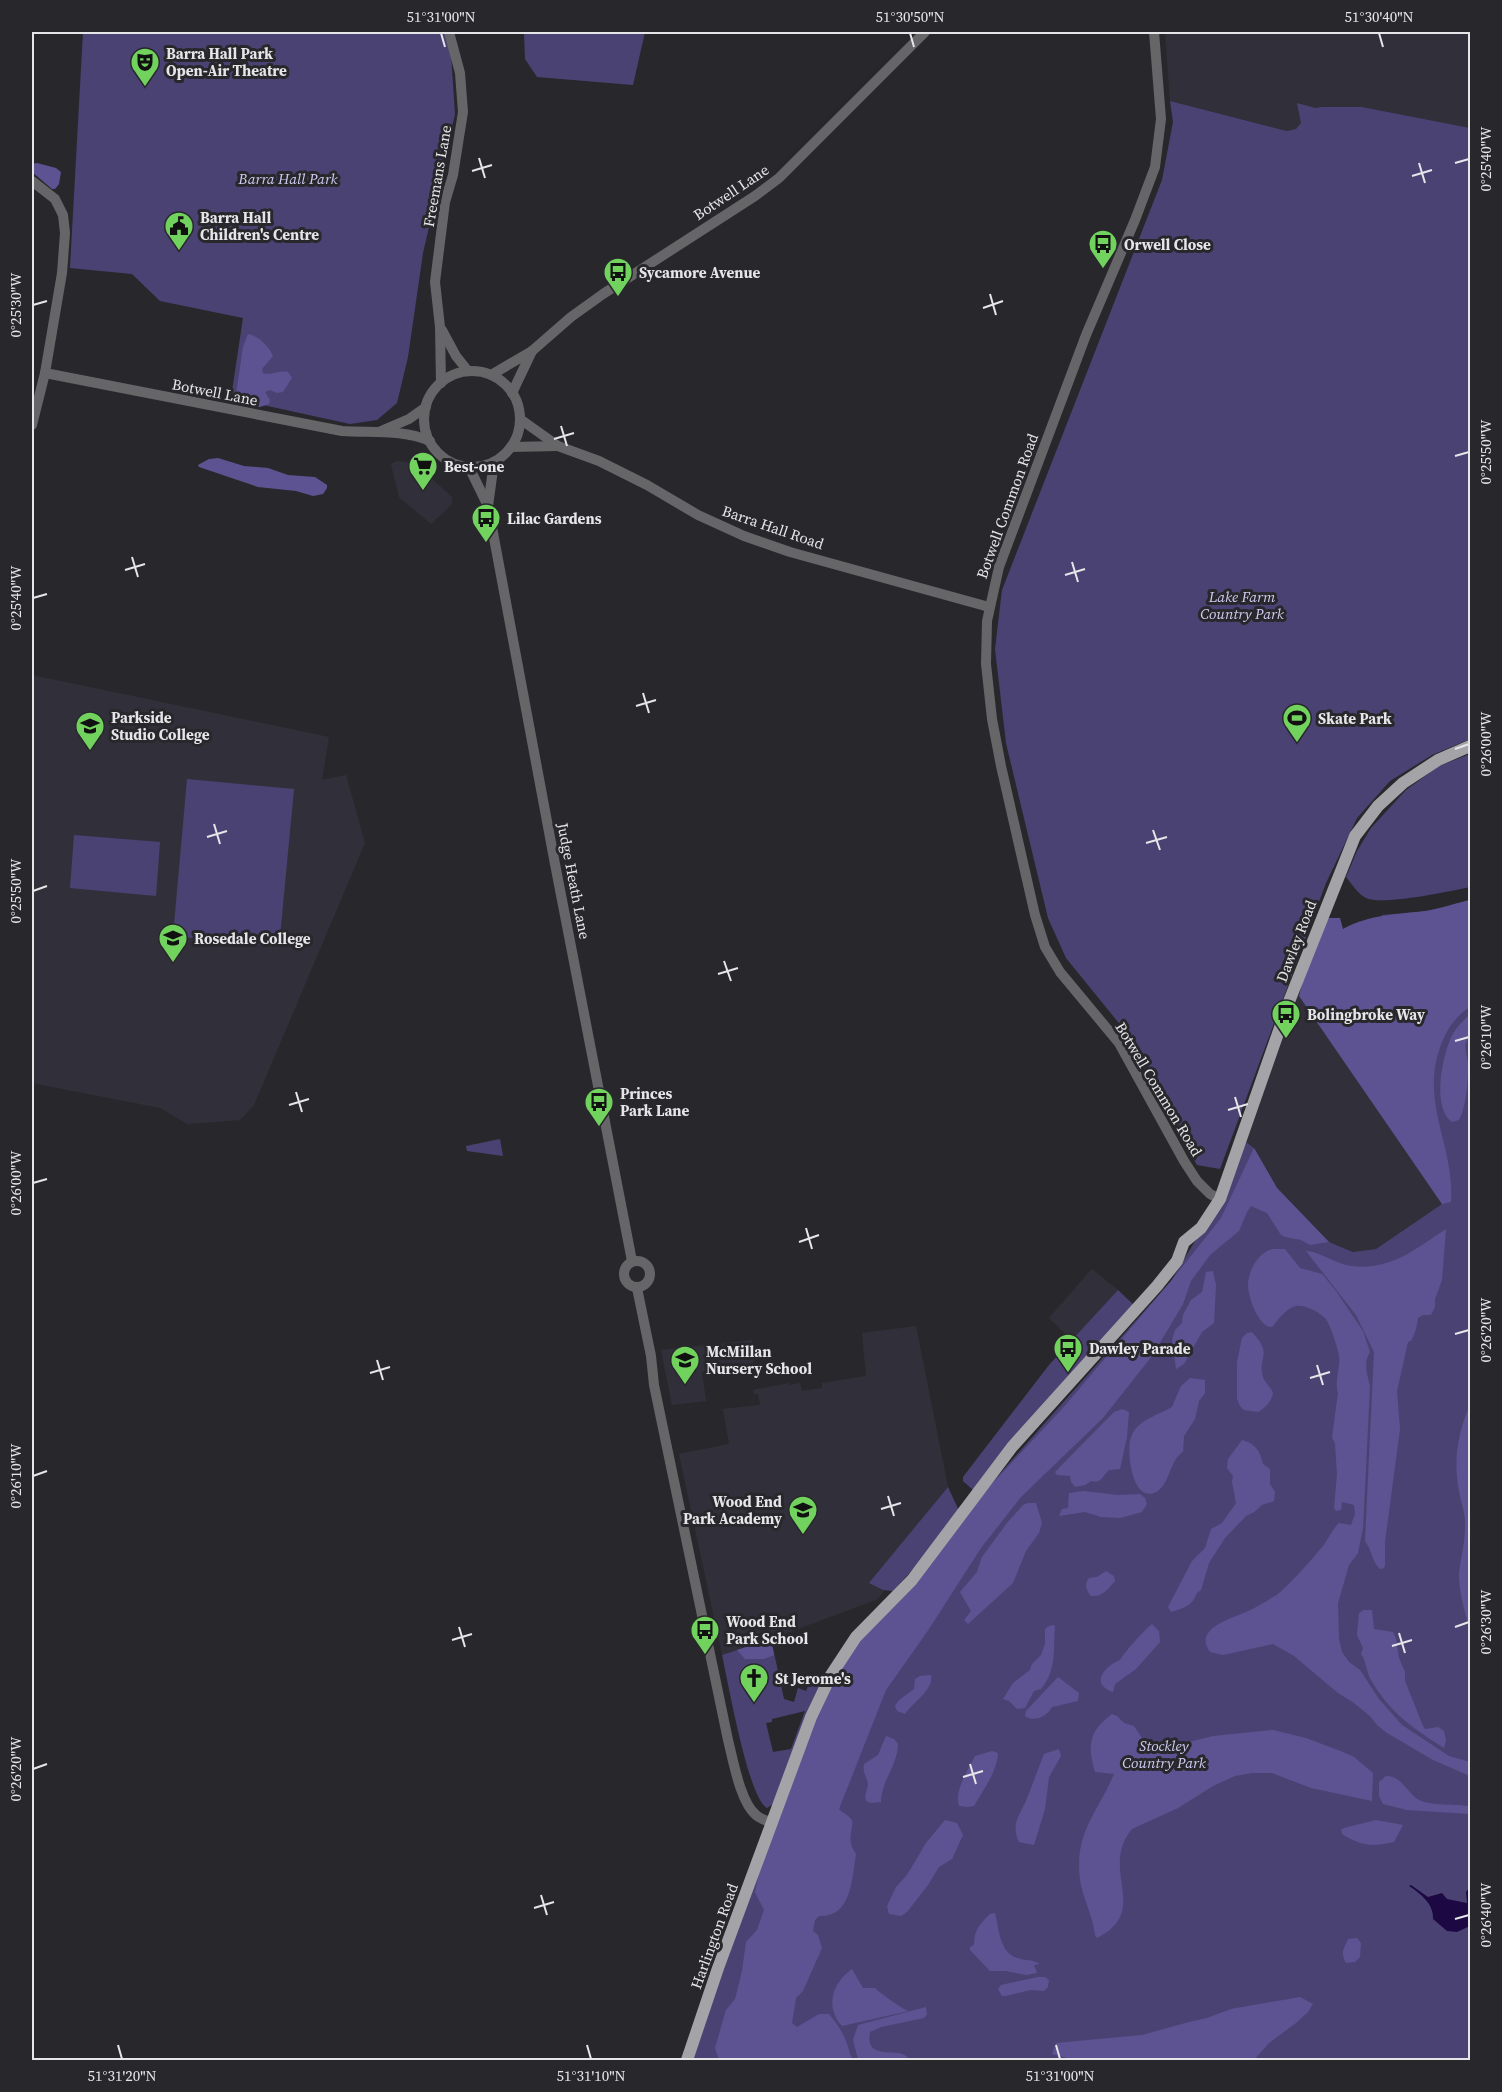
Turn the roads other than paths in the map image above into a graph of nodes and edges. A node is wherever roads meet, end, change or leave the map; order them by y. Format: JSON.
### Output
{"nodes":[{"id":1,"x":449,"y":32,"type":"edge"},
{"id":2,"x":925,"y":32,"type":"edge"},
{"id":3,"x":1154,"y":32,"type":"edge"},
{"id":4,"x":32,"y":182,"type":"edge"},
{"id":5,"x":440,"y":327,"type":"junction"},
{"id":6,"x":532,"y":351,"type":"junction"},
{"id":7,"x":468,"y":371,"type":"junction"},
{"id":8,"x":45,"y":373,"type":"junction"},
{"id":9,"x":491,"y":375,"type":"junction"},
{"id":10,"x":441,"y":383,"type":"junction"},
{"id":11,"x":512,"y":393,"type":"junction"},
{"id":12,"x":426,"y":407,"type":"junction"},
{"id":13,"x":520,"y":419,"type":"junction"},
{"id":14,"x":32,"y":425,"type":"edge"},
{"id":15,"x":381,"y":431,"type":"junction"},
{"id":16,"x":430,"y":441,"type":"junction"},
{"id":17,"x":558,"y":446,"type":"junction"},
{"id":18,"x":511,"y":447,"type":"junction"},
{"id":19,"x":494,"y":462,"type":"junction"},
{"id":20,"x":469,"y":467,"type":"junction"},
{"id":21,"x":488,"y":506,"type":"junction"},
{"id":22,"x":989,"y":607,"type":"junction"},
{"id":23,"x":1470,"y":746,"type":"edge"},
{"id":24,"x":1220,"y":1199,"type":"junction"},
{"id":25,"x":632,"y":1261,"type":"junction"},
{"id":26,"x":637,"y":1288,"type":"junction"},
{"id":27,"x":773,"y":1823,"type":"junction"},
{"id":28,"x":687,"y":2061,"type":"edge"}],
"edges":[{"from":1,"to":5,"type":"street","name":"Freemans Lane"},
{"from":2,"to":6,"type":"street","name":"Botwell Lane"},
{"from":3,"to":22,"type":"street","name":"Botwell Common Road"},
{"from":4,"to":8,"type":"street"},
{"from":5,"to":7,"type":"street","name":"Freemans Lane"},
{"from":5,"to":10,"type":"street","name":"Freemans Lane"},
{"from":6,"to":9,"type":"street","name":"Botwell Lane"},
{"from":6,"to":11,"type":"street","name":"Botwell Lane"},
{"from":7,"to":9,"type":"street"},
{"from":7,"to":10,"type":"street"},
{"from":8,"to":14,"type":"street"},
{"from":8,"to":15,"type":"street","name":"Botwell Lane"},
{"from":9,"to":11,"type":"street"},
{"from":10,"to":12,"type":"street"},
{"from":11,"to":13,"type":"street"},
{"from":12,"to":15,"type":"street","name":"Botwell Lane"},
{"from":12,"to":16,"type":"street"},
{"from":13,"to":17,"type":"street","name":"Barra Hall Road"},
{"from":13,"to":18,"type":"street"},
{"from":15,"to":16,"type":"street","name":"Botwell Lane"},
{"from":16,"to":20,"type":"street"},
{"from":17,"to":18,"type":"street","name":"Barra Hall Road"},
{"from":17,"to":22,"type":"street","name":"Barra Hall Road"},
{"from":18,"to":19,"type":"street"},
{"from":19,"to":20,"type":"street"},
{"from":19,"to":21,"type":"street","name":"Judge Heath Lane"},
{"from":20,"to":21,"type":"street","name":"Judge Heath Lane"},
{"from":21,"to":25,"type":"street","name":"Judge Heath Lane"},
{"from":22,"to":24,"type":"street","name":"Botwell Common Road"},
{"from":23,"to":24,"type":"main road","name":"Dawley Road"},
{"from":24,"to":27,"type":"main road","name":"Dawley Road"},
{"from":25,"to":26,"type":"street"},
{"from":25,"to":26,"type":"street"},
{"from":26,"to":27,"type":"street"},
{"from":27,"to":28,"type":"main road","name":"Harlington Road"}]}
